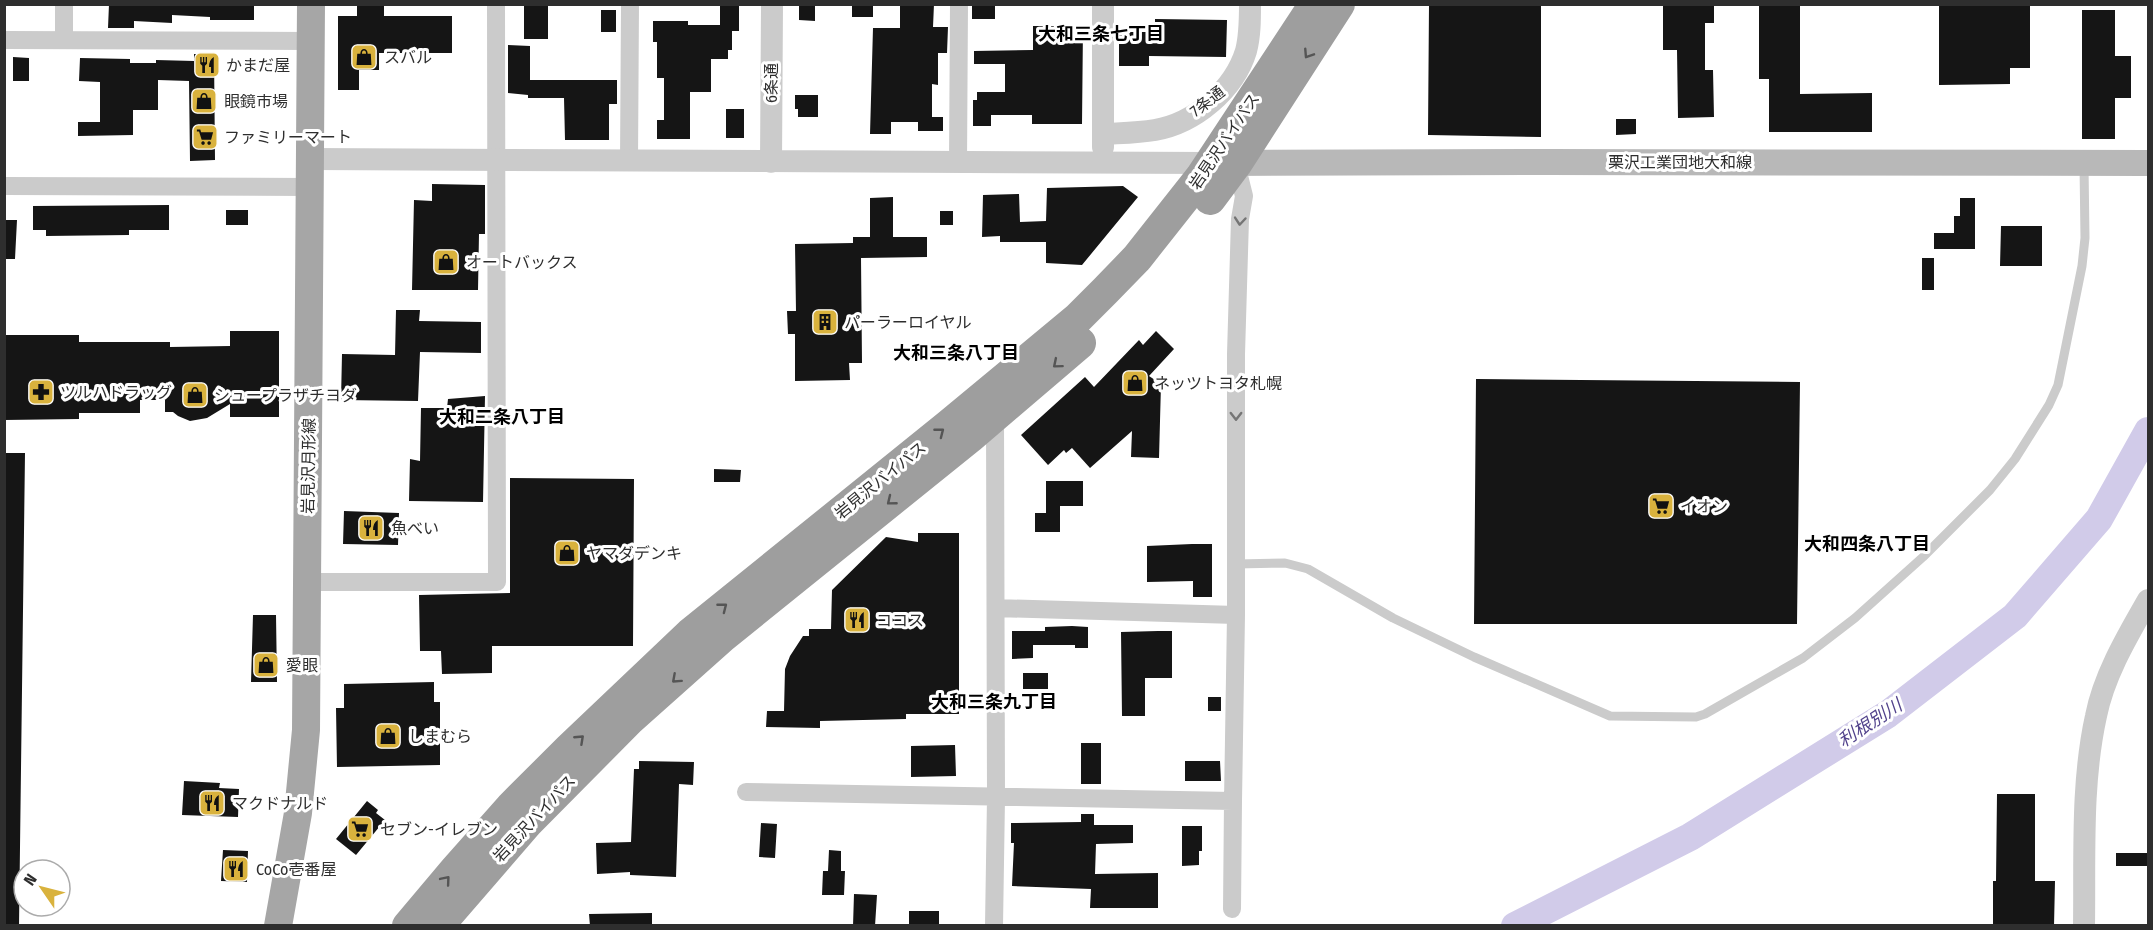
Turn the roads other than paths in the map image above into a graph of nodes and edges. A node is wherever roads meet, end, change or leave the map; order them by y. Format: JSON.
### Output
{"nodes":[{"id":1,"x":64,"y":4,"type":"edge"},
{"id":2,"x":311,"y":4,"type":"edge"},
{"id":3,"x":496,"y":4,"type":"edge"},
{"id":4,"x":630,"y":4,"type":"edge"},
{"id":5,"x":772,"y":4,"type":"edge"},
{"id":6,"x":959,"y":4,"type":"edge"},
{"id":7,"x":1103,"y":4,"type":"edge"},
{"id":8,"x":1250,"y":4,"type":"edge"},
{"id":9,"x":1315,"y":4,"type":"edge"},
{"id":10,"x":1339,"y":4,"type":"edge"},
{"id":11,"x":4,"y":40,"type":"edge"},
{"id":12,"x":64,"y":40,"type":"junction"},
{"id":13,"x":311,"y":41,"type":"junction"},
{"id":14,"x":1104,"y":134,"type":"junction"},
{"id":15,"x":497,"y":160,"type":"junction"},
{"id":16,"x":629,"y":161,"type":"junction"},
{"id":17,"x":771,"y":162,"type":"junction"},
{"id":18,"x":1102,"y":162,"type":"junction"},
{"id":19,"x":958,"y":163,"type":"junction"},
{"id":20,"x":1223,"y":163,"type":"junction"},
{"id":21,"x":2148,"y":163,"type":"edge"},
{"id":22,"x":2084,"y":165,"type":"junction"},
{"id":23,"x":311,"y":173,"type":"junction"},
{"id":24,"x":4,"y":186,"type":"edge"},
{"id":25,"x":995,"y":416,"type":"junction"},
{"id":26,"x":1236,"y":564,"type":"junction"},
{"id":27,"x":307,"y":582,"type":"junction"},
{"id":28,"x":2148,"y":600,"type":"edge"},
{"id":29,"x":996,"y":608,"type":"junction"},
{"id":30,"x":1236,"y":615,"type":"junction"},
{"id":31,"x":746,"y":792,"type":"dead end"},
{"id":32,"x":996,"y":798,"type":"junction"},
{"id":33,"x":1233,"y":801,"type":"junction"},
{"id":34,"x":1232,"y":909,"type":"dead end"},
{"id":35,"x":278,"y":926,"type":"edge"},
{"id":36,"x":408,"y":926,"type":"edge"},
{"id":37,"x":438,"y":926,"type":"edge"},
{"id":38,"x":994,"y":926,"type":"edge"},
{"id":39,"x":2084,"y":926,"type":"edge"}],
"edges":[{"from":1,"to":12,"type":"street"},
{"from":2,"to":13,"type":"main road","name":"岩見沢月形線"},
{"from":3,"to":15,"type":"street"},
{"from":4,"to":16,"type":"street"},
{"from":5,"to":17,"type":"street","name":"6条通"},
{"from":6,"to":19,"type":"street"},
{"from":7,"to":14,"type":"street"},
{"from":8,"to":14,"type":"street","name":"7条通"},
{"from":9,"to":20,"type":"highway","name":"岩見沢バイパス"},
{"from":10,"to":20,"type":"highway","name":"岩見沢バイパス","one_way":true},
{"from":11,"to":12,"type":"street"},
{"from":12,"to":13,"type":"street"},
{"from":13,"to":23,"type":"main road","name":"岩見沢月形線"},
{"from":14,"to":18,"type":"street"},
{"from":15,"to":16,"type":"street"},
{"from":15,"to":23,"type":"street"},
{"from":15,"to":27,"type":"street"},
{"from":16,"to":17,"type":"street"},
{"from":17,"to":19,"type":"street"},
{"from":18,"to":19,"type":"street"},
{"from":18,"to":20,"type":"street"},
{"from":20,"to":22,"type":"main road","name":"栗沢工業団地大和線"},
{"from":20,"to":25,"type":"highway","name":"岩見沢バイパス","one_way":true},
{"from":20,"to":26,"type":"street","one_way":true},
{"from":36,"to":20,"type":"highway","name":"岩見沢バイパス","one_way":true},
{"from":21,"to":22,"type":"main road","name":"栗沢工業団地大和線"},
{"from":22,"to":26,"type":"lane"},
{"from":23,"to":24,"type":"street"},
{"from":23,"to":27,"type":"main road","name":"岩見沢月形線"},
{"from":25,"to":29,"type":"street"},
{"from":25,"to":37,"type":"highway","name":"岩見沢バイパス","one_way":true},
{"from":26,"to":30,"type":"street"},
{"from":27,"to":35,"type":"main road","name":"岩見沢月形線"},
{"from":28,"to":39,"type":"street"},
{"from":29,"to":30,"type":"street"},
{"from":29,"to":32,"type":"street"},
{"from":30,"to":33,"type":"street"},
{"from":31,"to":32,"type":"street"},
{"from":32,"to":33,"type":"street"},
{"from":32,"to":38,"type":"street"},
{"from":33,"to":34,"type":"street"}]}
